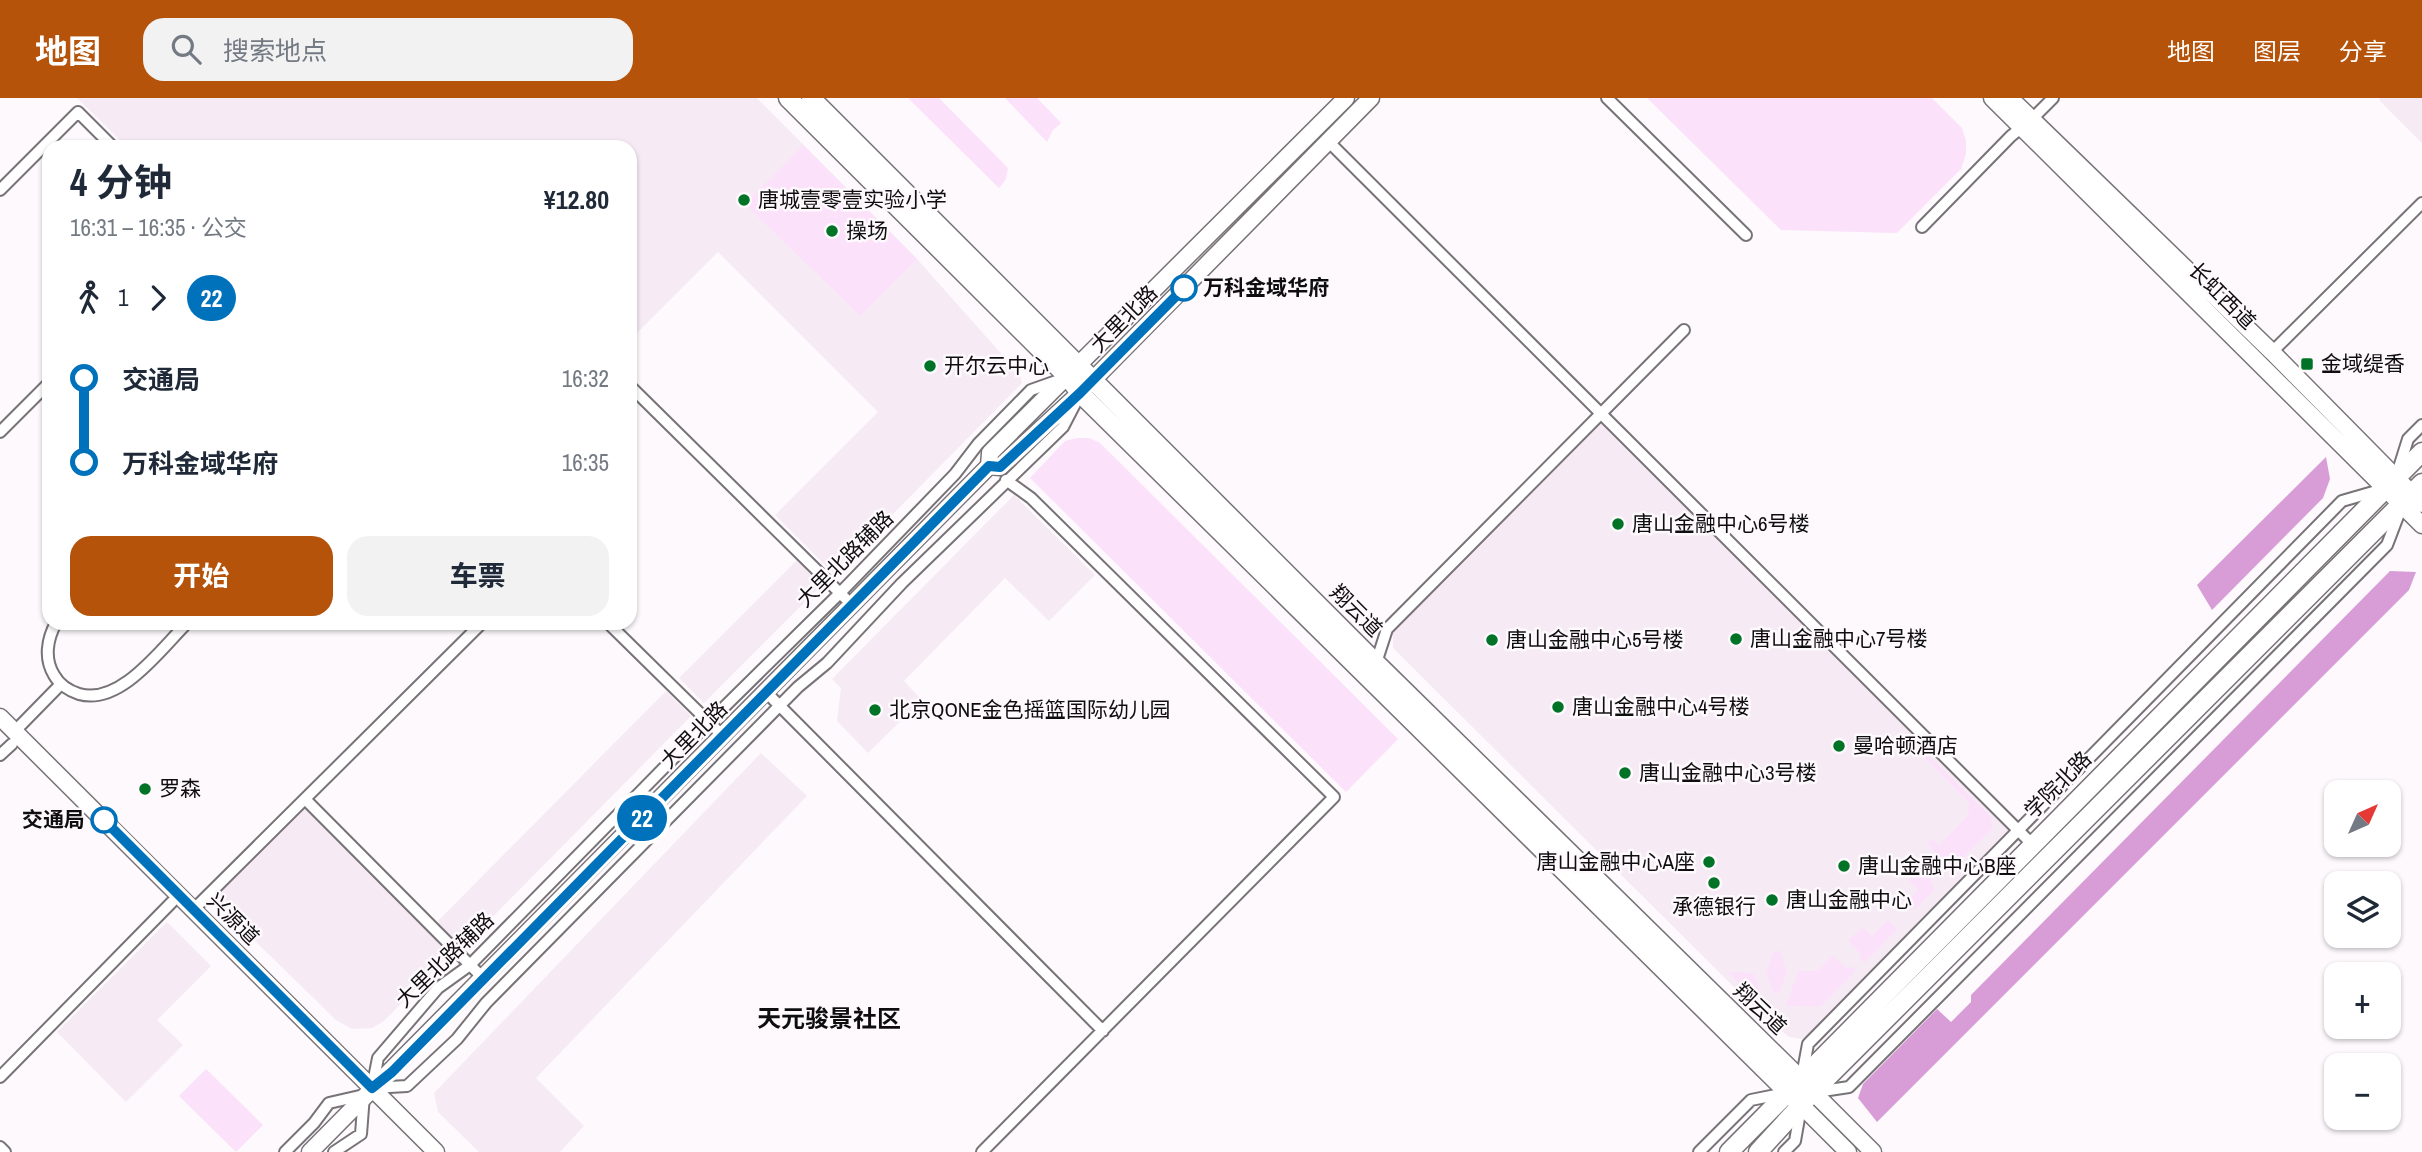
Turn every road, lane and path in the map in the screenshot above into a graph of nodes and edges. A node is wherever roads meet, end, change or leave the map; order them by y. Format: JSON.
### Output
{"nodes":[{"id":1,"x":788,"y":98,"type":"edge"},
{"id":2,"x":811,"y":98,"type":"edge"},
{"id":3,"x":1346,"y":98,"type":"edge"},
{"id":4,"x":1371,"y":98,"type":"edge"},
{"id":5,"x":1607,"y":98,"type":"edge"},
{"id":6,"x":1992,"y":98,"type":"edge"},
{"id":7,"x":2010,"y":98,"type":"edge"},
{"id":8,"x":2044,"y":98,"type":"edge"},
{"id":9,"x":2053,"y":98,"type":"edge"},
{"id":10,"x":2027,"y":120,"type":"junction"},
{"id":11,"x":50,"y":140,"type":"edge"},
{"id":12,"x":106,"y":140,"type":"edge"},
{"id":13,"x":1328,"y":141,"type":"junction"},
{"id":14,"x":42,"y":148,"type":"edge"},
{"id":15,"x":0,"y":190,"type":"edge"},
{"id":16,"x":2422,"y":203,"type":"edge"},
{"id":17,"x":1922,"y":227,"type":"dead end"},
{"id":18,"x":1746,"y":235,"type":"dead end"},
{"id":19,"x":1684,"y":330,"type":"dead end"},
{"id":20,"x":2272,"y":352,"type":"junction"},
{"id":21,"x":1074,"y":371,"type":"junction"},
{"id":22,"x":1094,"y":379,"type":"junction"},
{"id":23,"x":42,"y":390,"type":"edge"},
{"id":24,"x":637,"y":393,"type":"edge"},
{"id":25,"x":1080,"y":393,"type":"junction"},
{"id":26,"x":1601,"y":414,"type":"junction"},
{"id":27,"x":2422,"y":425,"type":"edge"},
{"id":28,"x":0,"y":432,"type":"edge"},
{"id":29,"x":2422,"y":452,"type":"edge"},
{"id":30,"x":989,"y":466,"type":"junction"},
{"id":31,"x":1006,"y":480,"type":"junction"},
{"id":32,"x":2391,"y":483,"type":"junction"},
{"id":33,"x":2416,"y":495,"type":"edge"},
{"id":34,"x":2422,"y":525,"type":"edge"},
{"id":35,"x":840,"y":593,"type":"junction"},
{"id":36,"x":852,"y":605,"type":"junction"},
{"id":37,"x":2226,"y":617,"type":"junction"},
{"id":38,"x":54,"y":630,"type":"edge"},
{"id":39,"x":180,"y":630,"type":"edge"},
{"id":40,"x":475,"y":630,"type":"edge"},
{"id":41,"x":615,"y":630,"type":"edge"},
{"id":42,"x":2235,"y":639,"type":"junction"},
{"id":43,"x":1376,"y":663,"type":"junction"},
{"id":44,"x":61,"y":684,"type":"junction"},
{"id":45,"x":766,"y":692,"type":"junction"},
{"id":46,"x":779,"y":706,"type":"junction"},
{"id":47,"x":0,"y":717,"type":"edge"},
{"id":48,"x":710,"y":721,"type":"junction"},
{"id":49,"x":9,"y":736,"type":"edge"},
{"id":50,"x":723,"y":736,"type":"junction"},
{"id":51,"x":0,"y":755,"type":"edge"},
{"id":52,"x":2073,"y":772,"type":"junction"},
{"id":53,"x":2089,"y":788,"type":"junction"},
{"id":54,"x":305,"y":799,"type":"junction"},
{"id":55,"x":2104,"y":802,"type":"junction"},
{"id":56,"x":2118,"y":816,"type":"junction"},
{"id":57,"x":2017,"y":829,"type":"junction"},
{"id":58,"x":2032,"y":844,"type":"junction"},
{"id":59,"x":172,"y":902,"type":"junction"},
{"id":60,"x":194,"y":909,"type":"junction"},
{"id":61,"x":470,"y":965,"type":"junction"},
{"id":62,"x":483,"y":978,"type":"junction"},
{"id":63,"x":1103,"y":1031,"type":"junction"},
{"id":64,"x":0,"y":1077,"type":"edge"},
{"id":65,"x":368,"y":1092,"type":"junction"},
{"id":66,"x":1801,"y":1093,"type":"junction"},
{"id":67,"x":0,"y":1147,"type":"edge"},
{"id":68,"x":5,"y":1152,"type":"edge"},
{"id":69,"x":285,"y":1152,"type":"edge"},
{"id":70,"x":310,"y":1152,"type":"edge"},
{"id":71,"x":334,"y":1152,"type":"edge"},
{"id":72,"x":421,"y":1152,"type":"edge"},
{"id":73,"x":436,"y":1152,"type":"edge"},
{"id":74,"x":982,"y":1152,"type":"edge"},
{"id":75,"x":1699,"y":1152,"type":"edge"},
{"id":76,"x":1728,"y":1152,"type":"edge"},
{"id":77,"x":1758,"y":1152,"type":"edge"},
{"id":78,"x":1784,"y":1152,"type":"edge"},
{"id":79,"x":1848,"y":1152,"type":"edge"},
{"id":80,"x":1873,"y":1152,"type":"edge"}],
"edges":[{"from":1,"to":21,"type":"main road","name":"翔云道"},
{"from":2,"to":21,"type":"main road","name":"翔云道"},
{"from":3,"to":21,"type":"main road","name":"大里北路"},
{"from":4,"to":13,"type":"main road","name":"大里北路"},
{"from":5,"to":18,"type":"street"},
{"from":6,"to":10,"type":"main road","name":"长虹西道"},
{"from":7,"to":10,"type":"main road","name":"长虹西道"},
{"from":8,"to":10,"type":"street"},
{"from":9,"to":10,"type":"street"},
{"from":10,"to":17,"type":"street"},
{"from":10,"to":20,"type":"main road","name":"长虹西道"},
{"from":10,"to":32,"type":"main road","name":"长虹西道"},
{"from":11,"to":12,"type":"street"},
{"from":13,"to":22,"type":"main road","name":"大里北路"},
{"from":13,"to":26,"type":"street"},
{"from":14,"to":15,"type":"street"},
{"from":16,"to":20,"type":"street"},
{"from":19,"to":26,"type":"street"},
{"from":20,"to":32,"type":"main road","name":"长虹西道"},
{"from":21,"to":22,"type":"main road","name":"翔云道"},
{"from":21,"to":25,"type":"main road","name":"翔云道"},
{"from":21,"to":30,"type":"main road","name":"大里北路"},
{"from":21,"to":35,"type":"street","name":"大里北路辅路"},
{"from":22,"to":25,"type":"main road","name":"大里北路"},
{"from":22,"to":43,"type":"main road","name":"翔云道"},
{"from":23,"to":28,"type":"street"},
{"from":24,"to":35,"type":"street"},
{"from":25,"to":30,"type":"main road","name":"大里北路"},
{"from":25,"to":31,"type":"street"},
{"from":25,"to":66,"type":"main road","name":"翔云道"},
{"from":26,"to":43,"type":"street"},
{"from":26,"to":57,"type":"street"},
{"from":27,"to":32,"type":"street"},
{"from":29,"to":32,"type":"main road","name":"学院北路"},
{"from":30,"to":36,"type":"main road","name":"大里北路"},
{"from":31,"to":46,"type":"street"},
{"from":31,"to":63,"type":"street"},
{"from":32,"to":33,"type":"main road","name":"长虹西道"},
{"from":32,"to":37,"type":"street"},
{"from":32,"to":42,"type":"main road","name":"学院北路"},
{"from":33,"to":34,"type":"main road","name":"长虹西道"},
{"from":33,"to":55,"type":"main road","name":"学院北路"},
{"from":33,"to":56,"type":"street"},
{"from":35,"to":36,"type":"street"},
{"from":35,"to":48,"type":"street","name":"大里北路辅路"},
{"from":36,"to":45,"type":"main road","name":"大里北路"},
{"from":37,"to":42,"type":"street"},
{"from":37,"to":52,"type":"street"},
{"from":38,"to":44,"type":"street"},
{"from":39,"to":44,"type":"street"},
{"from":40,"to":54,"type":"street"},
{"from":41,"to":48,"type":"street"},
{"from":42,"to":53,"type":"main road","name":"学院北路"},
{"from":43,"to":66,"type":"main road","name":"翔云道"},
{"from":44,"to":49,"type":"street"},
{"from":45,"to":46,"type":"street"},
{"from":45,"to":50,"type":"main road","name":"大里北路"},
{"from":46,"to":63,"type":"street"},
{"from":46,"to":65,"type":"street"},
{"from":47,"to":49,"type":"main road","name":"兴源道"},
{"from":48,"to":50,"type":"street"},
{"from":48,"to":61,"type":"street","name":"大里北路辅路"},
{"from":49,"to":51,"type":"street"},
{"from":49,"to":59,"type":"main road","name":"兴源道"},
{"from":49,"to":60,"type":"main road","name":"兴源道"},
{"from":50,"to":62,"type":"main road","name":"大里北路"},
{"from":52,"to":53,"type":"street"},
{"from":52,"to":57,"type":"street"},
{"from":53,"to":55,"type":"main road"},
{"from":53,"to":58,"type":"main road","name":"学院北路"},
{"from":54,"to":60,"type":"street"},
{"from":54,"to":61,"type":"street"},
{"from":55,"to":56,"type":"street"},
{"from":55,"to":66,"type":"main road","name":"学院北路"},
{"from":56,"to":66,"type":"street"},
{"from":57,"to":58,"type":"street"},
{"from":57,"to":66,"type":"street"},
{"from":58,"to":66,"type":"main road","name":"学院北路"},
{"from":59,"to":64,"type":"street"},
{"from":59,"to":65,"type":"main road","name":"兴源道"},
{"from":60,"to":65,"type":"main road","name":"兴源道"},
{"from":61,"to":62,"type":"street"},
{"from":61,"to":65,"type":"street","name":"大里北路辅路"},
{"from":62,"to":65,"type":"main road","name":"大里北路"},
{"from":63,"to":74,"type":"street"},
{"from":65,"to":69,"type":"street"},
{"from":65,"to":70,"type":"main road","name":"大里北路"},
{"from":65,"to":71,"type":"street","name":"大里北路辅路"},
{"from":65,"to":72,"type":"main road","name":"兴源道"},
{"from":65,"to":73,"type":"main road","name":"兴源道"},
{"from":66,"to":75,"type":"street"},
{"from":66,"to":76,"type":"main road","name":"学院北路"},
{"from":66,"to":77,"type":"main road","name":"学院北路"},
{"from":66,"to":78,"type":"street"},
{"from":66,"to":79,"type":"main road","name":"翔云道"},
{"from":66,"to":80,"type":"main road","name":"翔云道"},
{"from":67,"to":68,"type":"street"}]}
